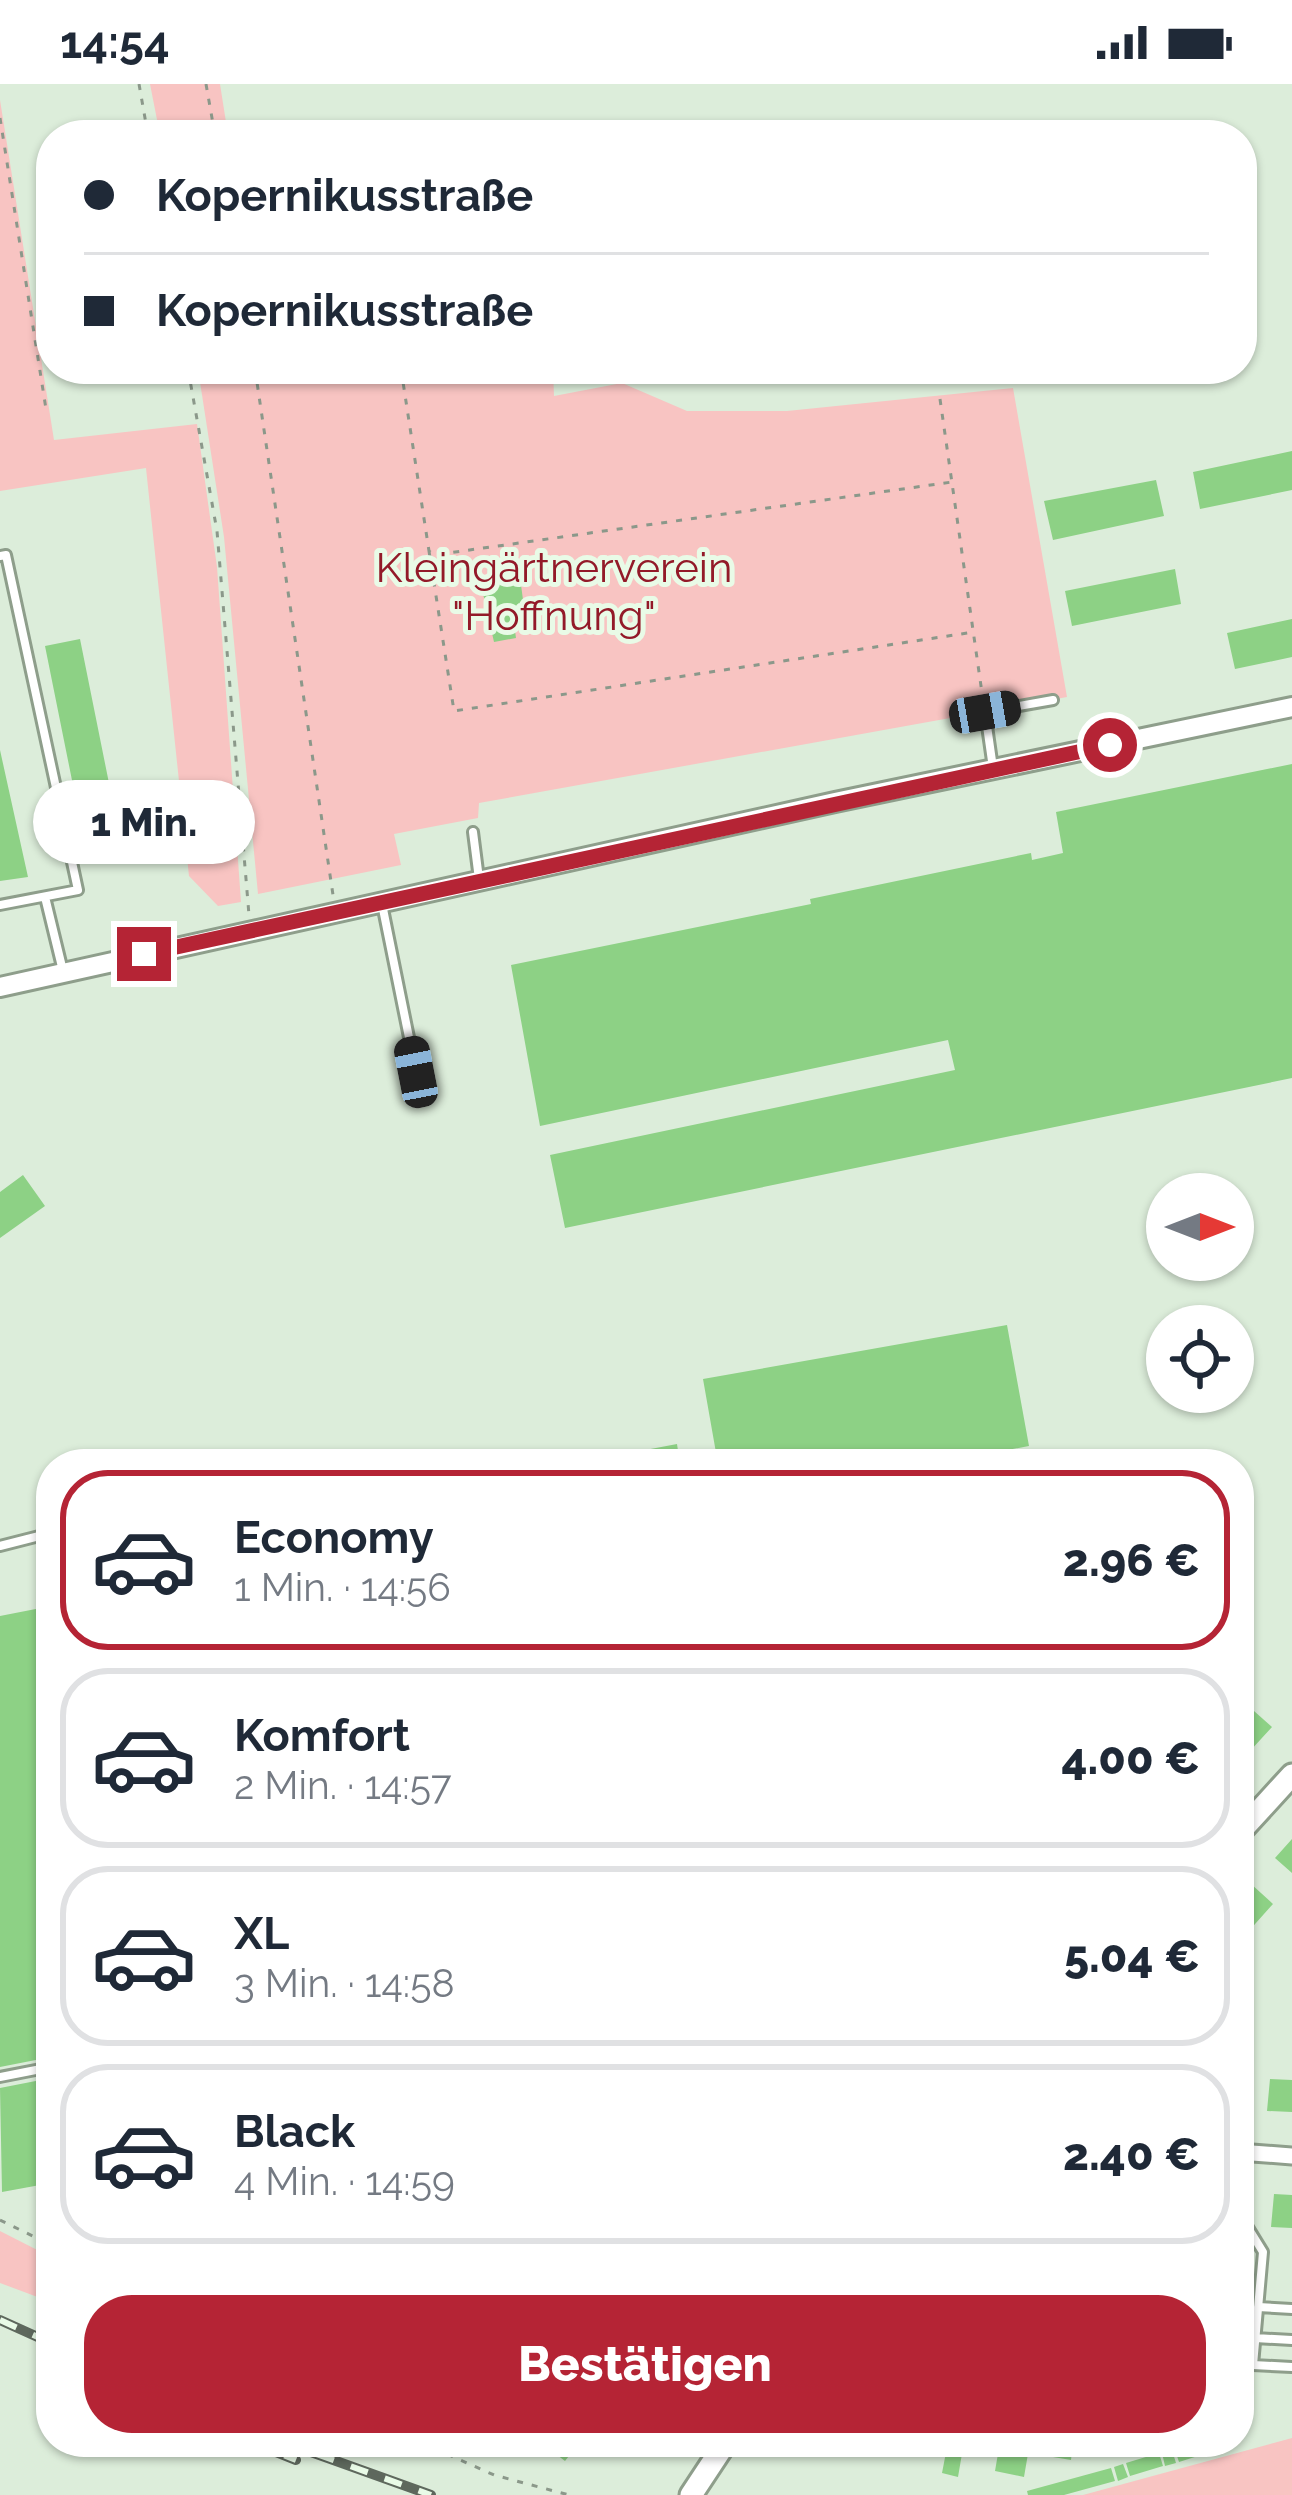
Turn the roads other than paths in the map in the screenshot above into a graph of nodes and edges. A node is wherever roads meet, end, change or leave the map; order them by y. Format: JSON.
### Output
{"nodes":[{"id":1,"x":0,"y":556,"type":"edge"},
{"id":2,"x":1053,"y":700,"type":"dead end"},
{"id":3,"x":1292,"y":707,"type":"edge"},
{"id":4,"x":994,"y":769,"type":"junction"},
{"id":5,"x":473,"y":832,"type":"dead end"},
{"id":6,"x":479,"y":880,"type":"junction"},
{"id":7,"x":45,"y":897,"type":"junction"},
{"id":8,"x":382,"y":903,"type":"junction"},
{"id":9,"x":0,"y":905,"type":"edge"},
{"id":10,"x":64,"y":973,"type":"junction"},
{"id":11,"x":0,"y":987,"type":"edge"},
{"id":12,"x":416,"y":1072,"type":"dead end"},
{"id":13,"x":36,"y":1537,"type":"edge"},
{"id":14,"x":0,"y":1546,"type":"edge"},
{"id":15,"x":1292,"y":1774,"type":"edge"},
{"id":16,"x":1254,"y":1816,"type":"edge"},
{"id":17,"x":36,"y":2070,"type":"edge"},
{"id":18,"x":0,"y":2077,"type":"edge"},
{"id":19,"x":1254,"y":2153,"type":"edge"},
{"id":20,"x":1292,"y":2156,"type":"edge"},
{"id":21,"x":1254,"y":2237,"type":"edge"},
{"id":22,"x":1257,"y":2307,"type":"junction"},
{"id":23,"x":1292,"y":2309,"type":"edge"},
{"id":24,"x":1255,"y":2338,"type":"junction"},
{"id":25,"x":1292,"y":2340,"type":"edge"},
{"id":26,"x":1254,"y":2347,"type":"edge"},
{"id":27,"x":1254,"y":2365,"type":"edge"},
{"id":28,"x":1292,"y":2367,"type":"edge"},
{"id":29,"x":716,"y":2457,"type":"edge"},
{"id":30,"x":691,"y":2495,"type":"edge"}],
"edges":[{"from":1,"to":7,"type":"lane"},
{"from":2,"to":4,"type":"lane"},
{"from":3,"to":4,"type":"street"},
{"from":4,"to":6,"type":"street"},
{"from":5,"to":6,"type":"lane"},
{"from":6,"to":8,"type":"street"},
{"from":7,"to":9,"type":"lane"},
{"from":7,"to":10,"type":"lane"},
{"from":8,"to":10,"type":"street"},
{"from":8,"to":12,"type":"lane"},
{"from":10,"to":11,"type":"street"},
{"from":13,"to":14,"type":"lane"},
{"from":15,"to":16,"type":"main road"},
{"from":17,"to":18,"type":"lane"},
{"from":19,"to":20,"type":"street"},
{"from":21,"to":22,"type":"lane"},
{"from":22,"to":23,"type":"lane"},
{"from":22,"to":24,"type":"lane"},
{"from":24,"to":25,"type":"lane"},
{"from":24,"to":26,"type":"lane"},
{"from":27,"to":28,"type":"lane"},
{"from":29,"to":30,"type":"main road"}]}
